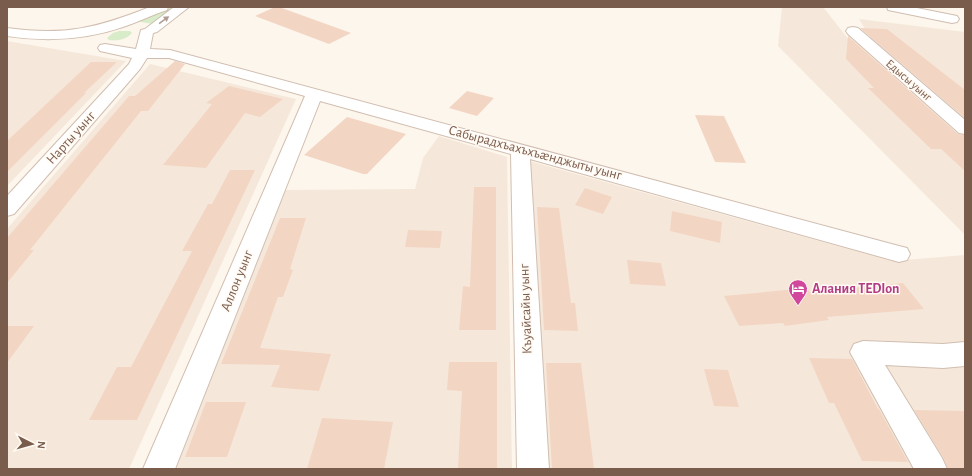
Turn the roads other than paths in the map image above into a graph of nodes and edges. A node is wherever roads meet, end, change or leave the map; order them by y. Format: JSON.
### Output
{"nodes":[{"id":1,"x":162,"y":7,"type":"edge"},
{"id":2,"x":183,"y":7,"type":"edge"},
{"id":3,"x":893,"y":7,"type":"edge"},
{"id":4,"x":952,"y":19,"type":"dead end"},
{"id":5,"x":114,"y":26,"type":"junction"},
{"id":6,"x":853,"y":31,"type":"dead end"},
{"id":7,"x":12,"y":33,"type":"edge"},
{"id":8,"x":146,"y":33,"type":"junction"},
{"id":9,"x":101,"y":48,"type":"junction"},
{"id":10,"x":170,"y":54,"type":"junction"},
{"id":11,"x":135,"y":58,"type":"junction"},
{"id":12,"x":315,"y":93,"type":"junction"},
{"id":13,"x":965,"y":129,"type":"edge"},
{"id":14,"x":520,"y":149,"type":"junction"},
{"id":15,"x":7,"y":209,"type":"edge"},
{"id":16,"x":900,"y":254,"type":"dead end"},
{"id":17,"x":965,"y":354,"type":"edge"},
{"id":18,"x":159,"y":469,"type":"edge"},
{"id":19,"x":533,"y":469,"type":"edge"},
{"id":20,"x":931,"y":469,"type":"edge"}],
"edges":[{"from":1,"to":5,"type":"street"},
{"from":8,"to":2,"type":"street","one_way":true},
{"from":3,"to":4,"type":"street"},
{"from":5,"to":7,"type":"street"},
{"from":5,"to":8,"type":"street"},
{"from":5,"to":9,"type":"street"},
{"from":6,"to":13,"type":"street","name":"Едысы уынг"},
{"from":7,"to":9,"type":"street"},
{"from":8,"to":9,"type":"street"},
{"from":8,"to":10,"type":"street"},
{"from":8,"to":11,"type":"street"},
{"from":9,"to":11,"type":"street"},
{"from":10,"to":11,"type":"street"},
{"from":10,"to":12,"type":"street","name":"Сабырадхъахъхъæнджыты уынг"},
{"from":11,"to":15,"type":"street","name":"Нарты уынг"},
{"from":12,"to":14,"type":"street","name":"Сабырадхъахъхъæнджыты уынг"},
{"from":12,"to":18,"type":"street","name":"Аллон уынг"},
{"from":14,"to":16,"type":"street","name":"Сабырадхъахъхъæнджыты уынг"},
{"from":14,"to":19,"type":"street","name":"Къуайсайы уынг"},
{"from":17,"to":20,"type":"street"}]}
